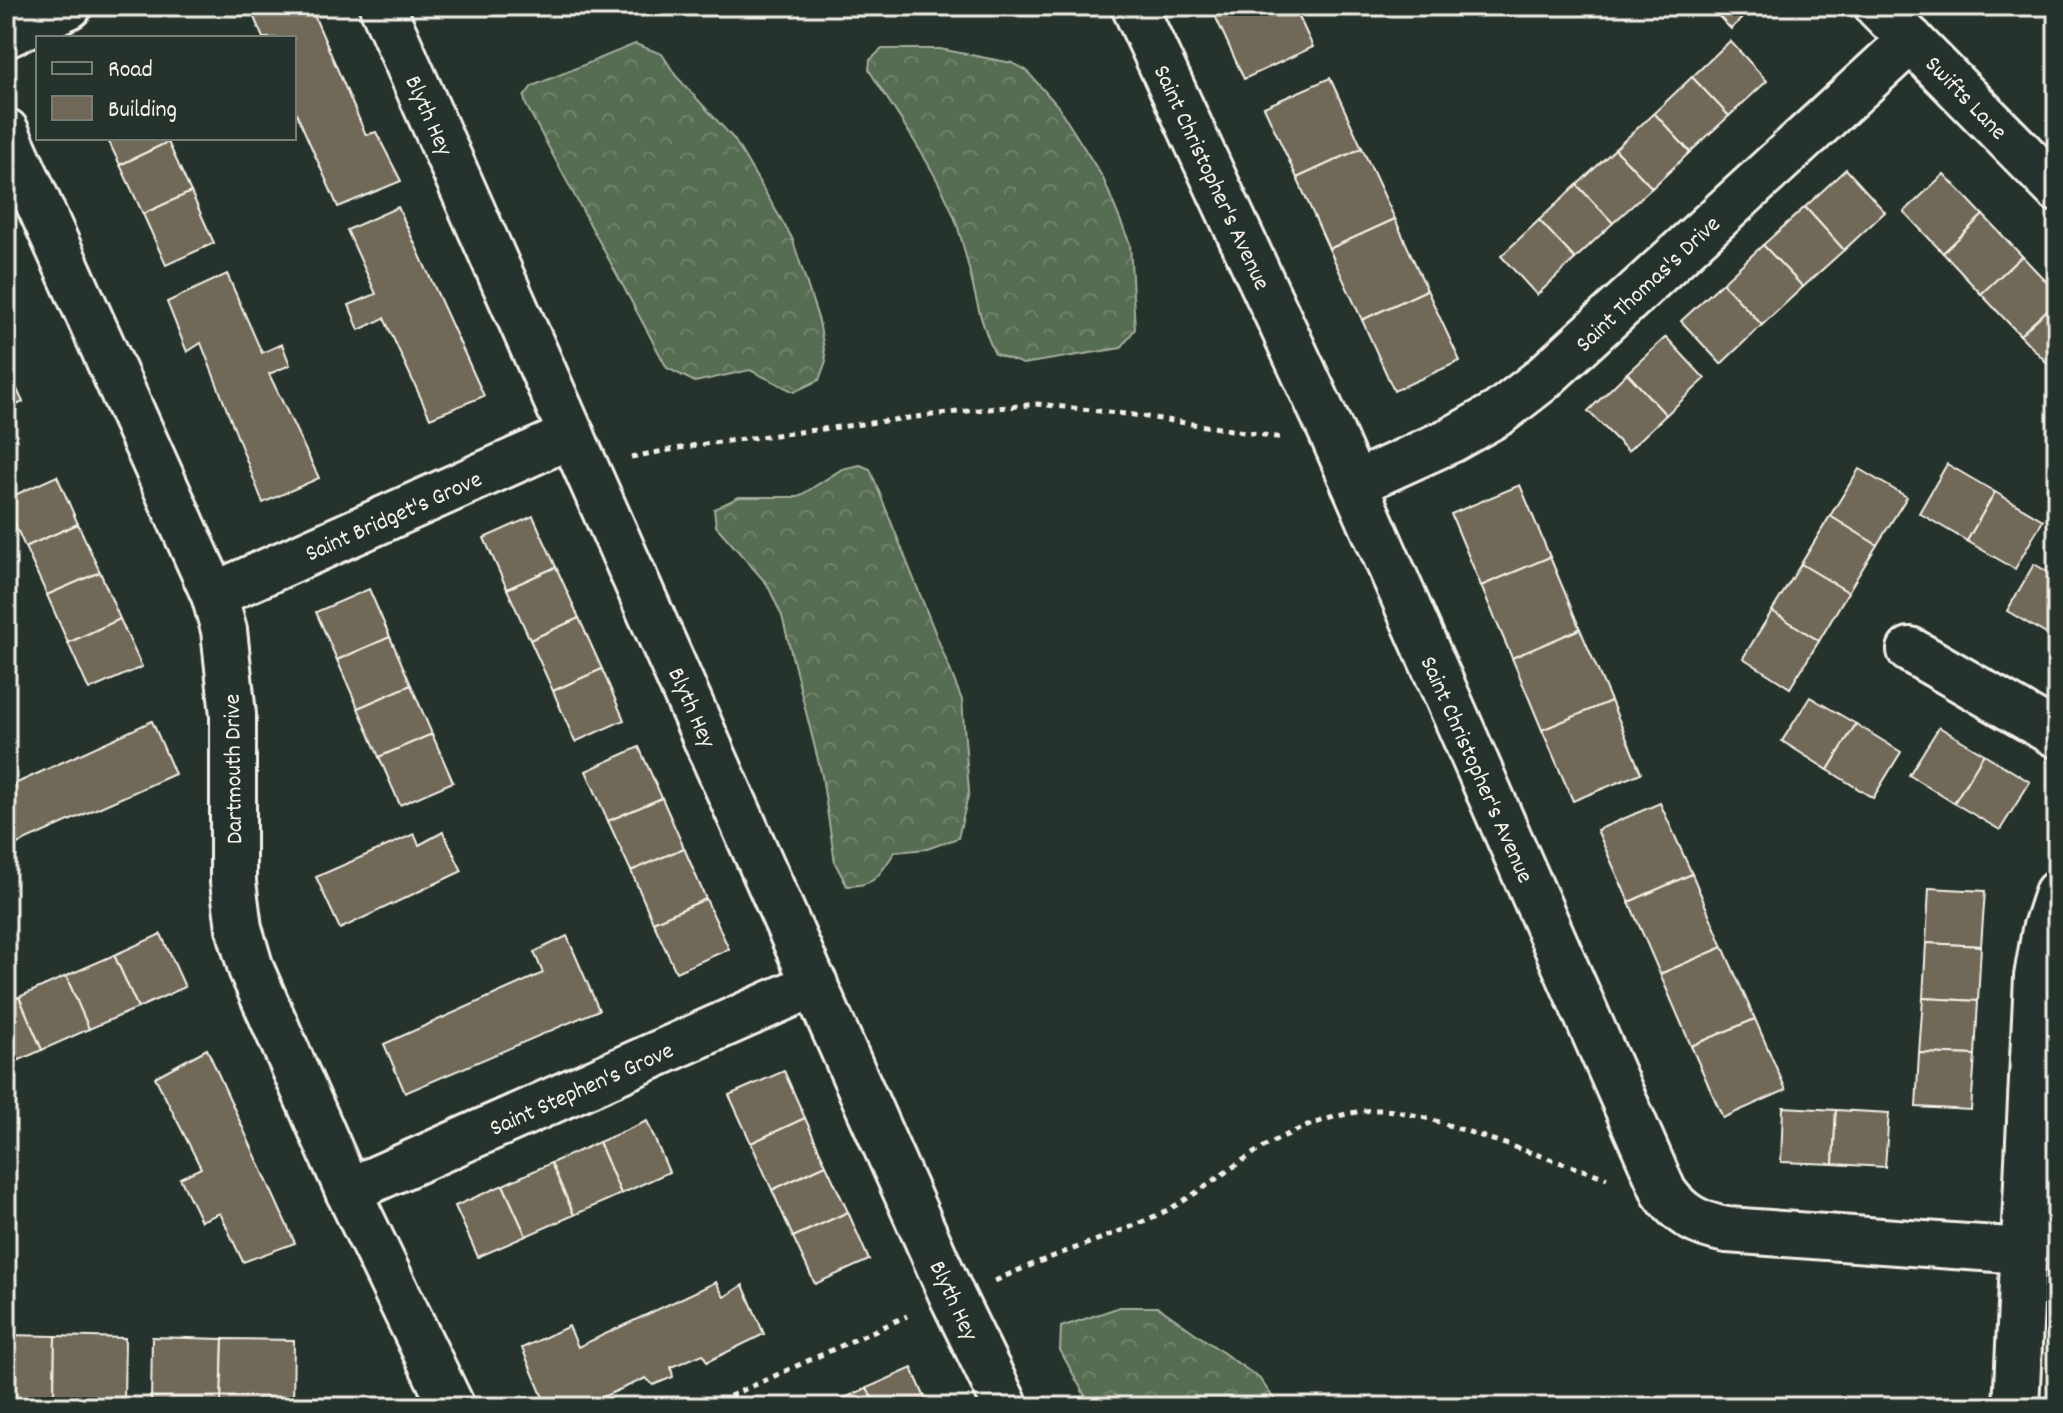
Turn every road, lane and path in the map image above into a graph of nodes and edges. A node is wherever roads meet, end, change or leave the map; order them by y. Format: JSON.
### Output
{"nodes":[{"id":1,"x":69,"y":6,"type":"edge"},
{"id":2,"x":382,"y":6,"type":"edge"},
{"id":3,"x":1134,"y":6,"type":"edge"},
{"id":4,"x":1877,"y":6,"type":"edge"},
{"id":5,"x":6,"y":35,"type":"edge"},
{"id":6,"x":1911,"y":40,"type":"junction"},
{"id":7,"x":6,"y":131,"type":"edge"},
{"id":8,"x":2057,"y":189,"type":"edge"},
{"id":9,"x":1330,"y":429,"type":"junction"},
{"id":10,"x":580,"y":452,"type":"junction"},
{"id":11,"x":1354,"y":484,"type":"junction"},
{"id":12,"x":214,"y":595,"type":"junction"},
{"id":13,"x":1910,"y":650,"type":"dead end"},
{"id":14,"x":2057,"y":735,"type":"edge"},
{"id":15,"x":2057,"y":893,"type":"edge"},
{"id":16,"x":815,"y":984,"type":"junction"},
{"id":17,"x":1652,"y":1168,"type":"junction"},
{"id":18,"x":348,"y":1191,"type":"junction"},
{"id":19,"x":2042,"y":1216,"type":"edge"},
{"id":20,"x":2024,"y":1251,"type":"junction"},
{"id":21,"x":953,"y":1298,"type":"junction"},
{"id":22,"x":452,"y":1407,"type":"edge"},
{"id":23,"x":726,"y":1407,"type":"edge"},
{"id":24,"x":1006,"y":1407,"type":"edge"},
{"id":25,"x":2016,"y":1407,"type":"edge"}],
"edges":[{"from":1,"to":5,"type":"street"},
{"from":2,"to":10,"type":"street","name":"Blyth Hey"},
{"from":3,"to":9,"type":"street","name":"Saint Christopher's Avenue"},
{"from":4,"to":6,"type":"street","name":"Swifts Lane"},
{"from":6,"to":8,"type":"street","name":"Swifts Lane"},
{"from":6,"to":11,"type":"street","name":"Saint Thomas's Drive"},
{"from":7,"to":12,"type":"street","name":"Dartmouth Drive"},
{"from":9,"to":10,"type":"path"},
{"from":9,"to":11,"type":"street","name":"Saint Christopher's Avenue"},
{"from":10,"to":12,"type":"street","name":"Saint Bridget's Grove"},
{"from":10,"to":16,"type":"street","name":"Blyth Hey"},
{"from":11,"to":17,"type":"street","name":"Saint Christopher's Avenue"},
{"from":12,"to":18,"type":"street","name":"Dartmouth Drive"},
{"from":13,"to":14,"type":"street"},
{"from":15,"to":19,"type":"street"},
{"from":16,"to":18,"type":"street","name":"Saint Stephen's Grove"},
{"from":16,"to":21,"type":"street","name":"Blyth Hey"},
{"from":17,"to":20,"type":"street","name":"Saint Christopher's Avenue"},
{"from":17,"to":21,"type":"path"},
{"from":18,"to":22,"type":"street","name":"Dartmouth Drive"},
{"from":19,"to":20,"type":"street"},
{"from":20,"to":25,"type":"street"},
{"from":21,"to":23,"type":"path"},
{"from":21,"to":24,"type":"street","name":"Blyth Hey"}]}
